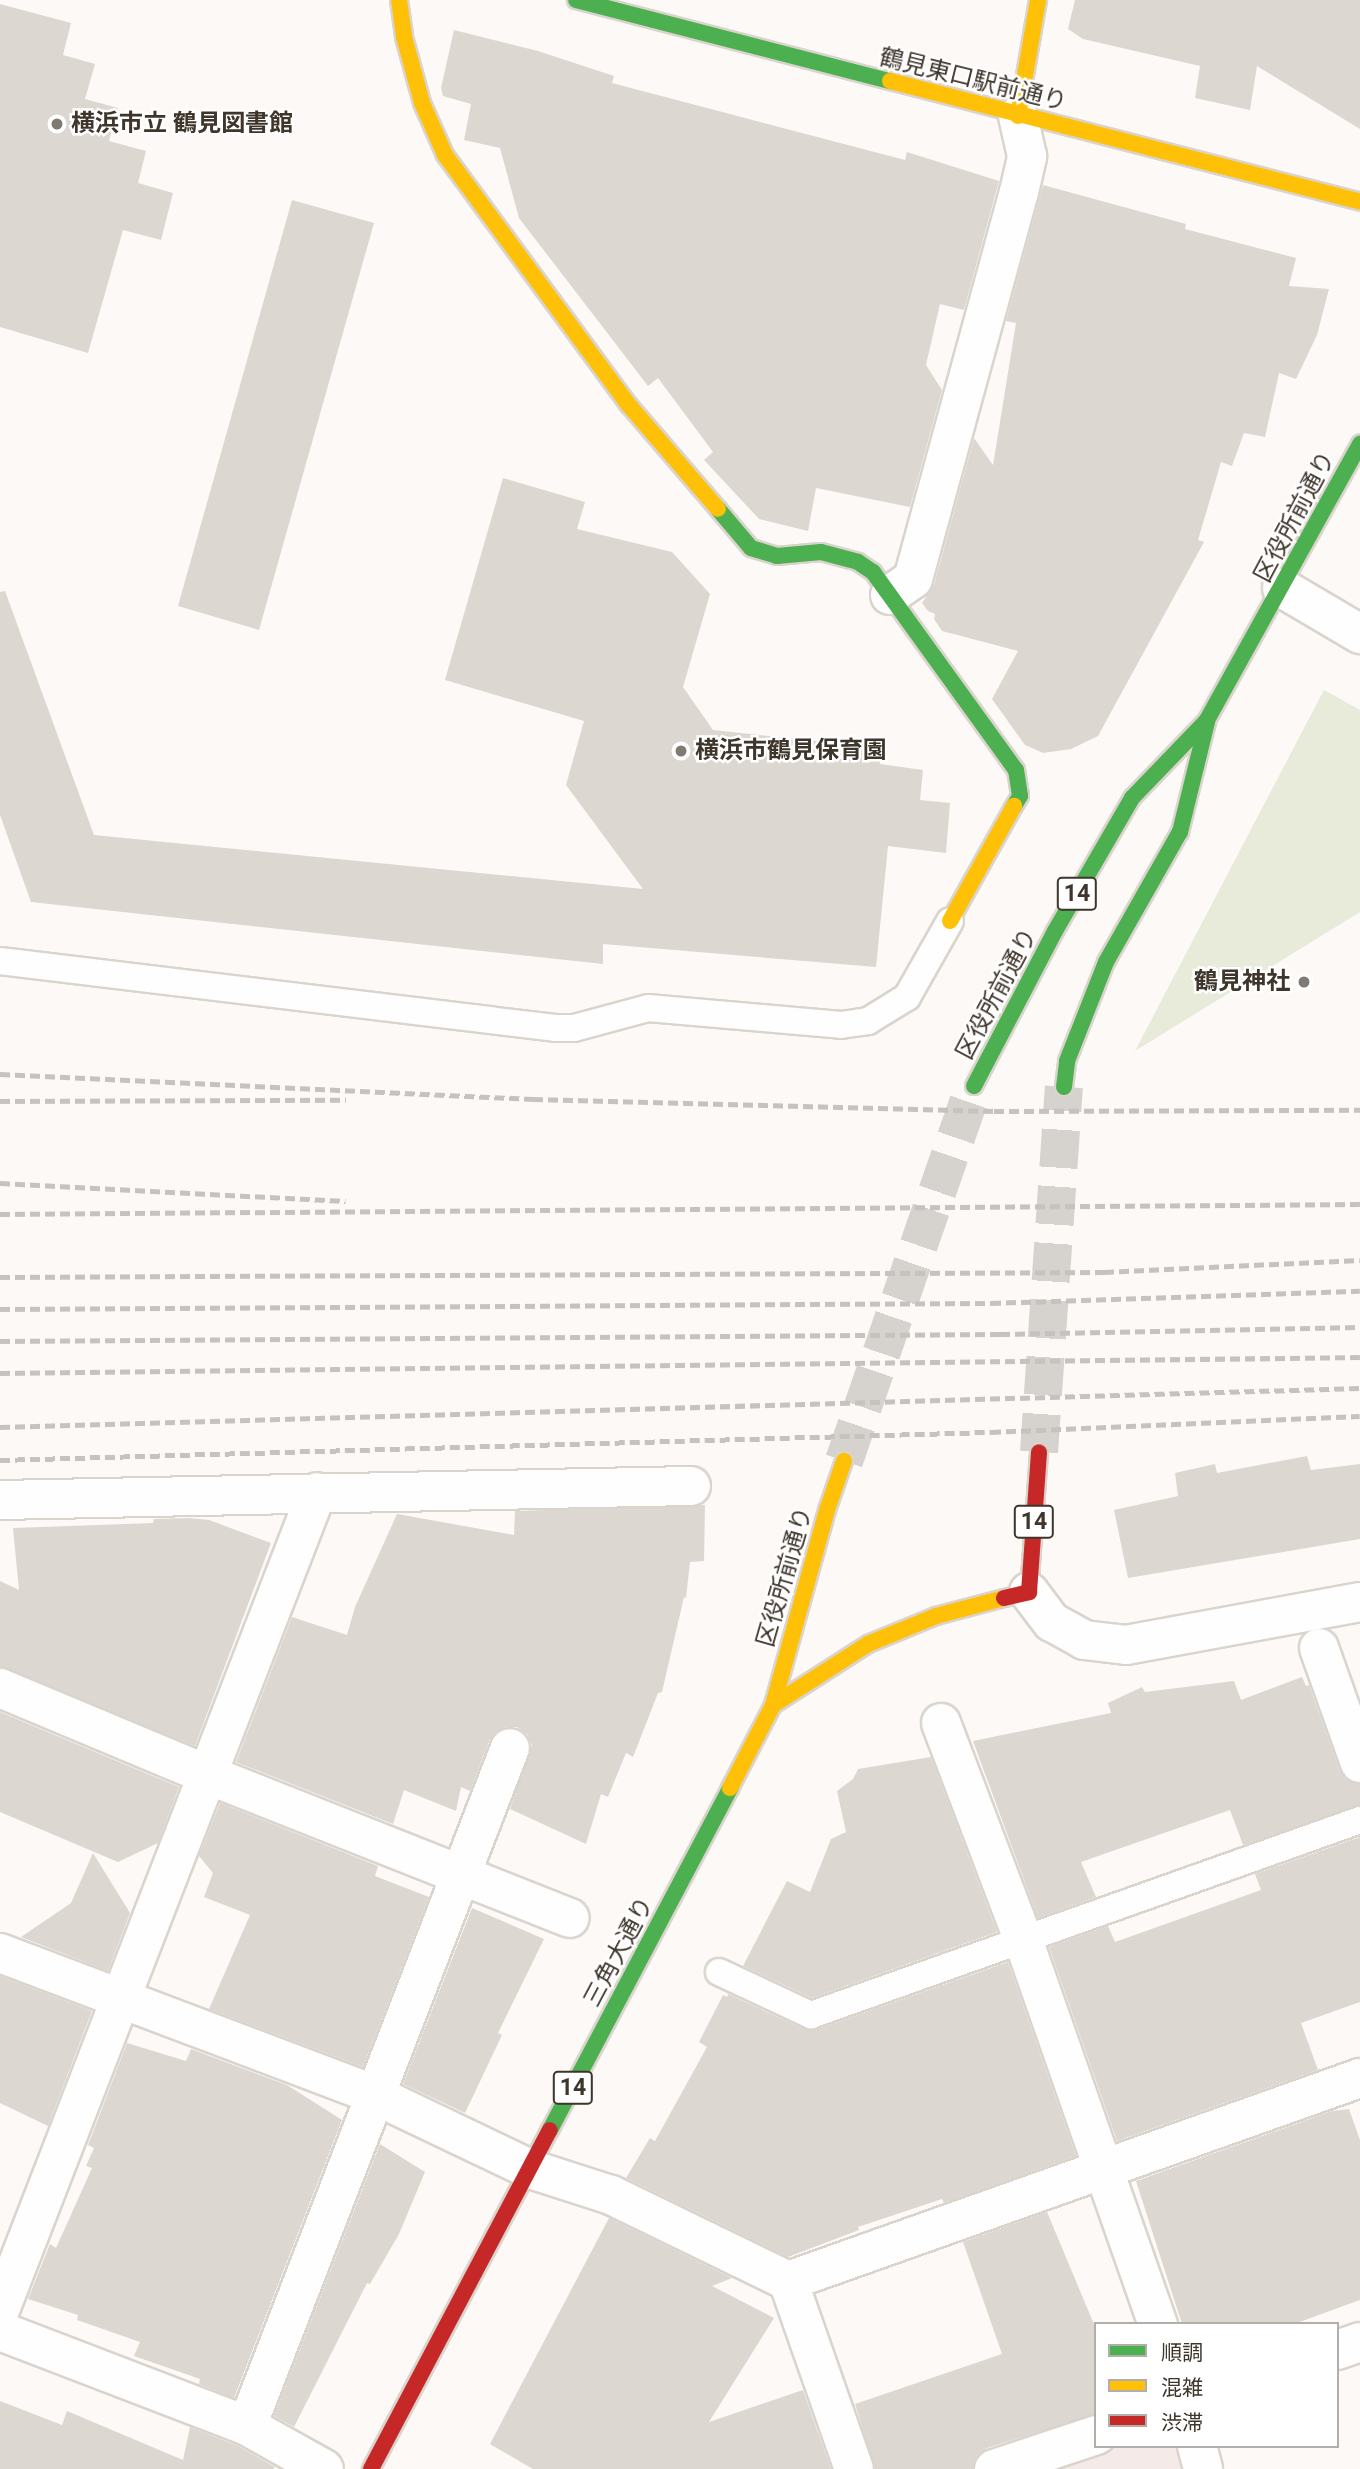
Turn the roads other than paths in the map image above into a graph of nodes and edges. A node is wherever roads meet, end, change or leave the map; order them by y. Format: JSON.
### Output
{"nodes":[{"id":1,"x":399,"y":0,"type":"edge"},
{"id":2,"x":576,"y":0,"type":"edge"},
{"id":3,"x":1038,"y":0,"type":"edge"},
{"id":4,"x":1018,"y":116,"type":"junction"},
{"id":5,"x":1360,"y":202,"type":"edge"},
{"id":6,"x":1360,"y":444,"type":"edge"},
{"id":7,"x":1282,"y":588,"type":"junction"},
{"id":8,"x":890,"y":595,"type":"junction"},
{"id":9,"x":1360,"y":634,"type":"edge"},
{"id":10,"x":1207,"y":720,"type":"junction"},
{"id":11,"x":950,"y":921,"type":"joint"},
{"id":12,"x":0,"y":961,"type":"edge"},
{"id":13,"x":974,"y":1086,"type":"tunnel mouth"},
{"id":14,"x":1065,"y":1087,"type":"tunnel mouth"},
{"id":15,"x":1039,"y":1452,"type":"tunnel mouth"},
{"id":16,"x":844,"y":1461,"type":"tunnel mouth"},
{"id":17,"x":691,"y":1486,"type":"dead end"},
{"id":18,"x":317,"y":1492,"type":"junction"},
{"id":19,"x":0,"y":1500,"type":"edge"},
{"id":20,"x":1029,"y":1592,"type":"junction"},
{"id":21,"x":1360,"y":1602,"type":"edge"},
{"id":22,"x":1319,"y":1648,"type":"dead end"},
{"id":23,"x":0,"y":1688,"type":"edge"},
{"id":24,"x":773,"y":1705,"type":"junction"},
{"id":25,"x":941,"y":1723,"type":"dead end"},
{"id":26,"x":510,"y":1748,"type":"dead end"},
{"id":27,"x":1360,"y":1763,"type":"edge"},
{"id":28,"x":206,"y":1774,"type":"junction"},
{"id":29,"x":1360,"y":1819,"type":"edge"},
{"id":30,"x":460,"y":1874,"type":"junction"},
{"id":31,"x":569,"y":1918,"type":"dead end"},
{"id":32,"x":1024,"y":1942,"type":"junction"},
{"id":33,"x":0,"y":1953,"type":"edge"},
{"id":34,"x":719,"y":1972,"type":"dead end"},
{"id":35,"x":122,"y":2002,"type":"junction"},
{"id":36,"x":1360,"y":2078,"type":"edge"},
{"id":37,"x":374,"y":2095,"type":"junction"},
{"id":38,"x":530,"y":2169,"type":"junction"},
{"id":39,"x":1106,"y":2169,"type":"junction"},
{"id":40,"x":788,"y":2281,"type":"junction"},
{"id":41,"x":0,"y":2309,"type":"edge"},
{"id":42,"x":1157,"y":2322,"type":"edge"},
{"id":43,"x":0,"y":2331,"type":"edge"},
{"id":44,"x":1360,"y":2342,"type":"edge"},
{"id":45,"x":1339,"y":2349,"type":"edge"},
{"id":46,"x":247,"y":2426,"type":"junction"},
{"id":47,"x":1094,"y":2436,"type":"edge"},
{"id":48,"x":1197,"y":2448,"type":"edge"},
{"id":49,"x":324,"y":2469,"type":"edge"},
{"id":50,"x":371,"y":2469,"type":"edge"},
{"id":51,"x":854,"y":2469,"type":"edge"},
{"id":52,"x":994,"y":2469,"type":"edge"},
{"id":53,"x":1203,"y":2469,"type":"edge"}],
"edges":[{"from":1,"to":8,"type":"main road"},
{"from":2,"to":4,"type":"main road","name":"鶴見東口駅前通り"},
{"from":3,"to":4,"type":"main road"},
{"from":4,"to":5,"type":"main road","name":"鶴見東口駅前通り"},
{"from":4,"to":8,"type":"street"},
{"from":6,"to":7,"type":"main road","name":"区役所前通り","number":"14"},
{"from":7,"to":9,"type":"street"},
{"from":7,"to":10,"type":"main road","name":"区役所前通り","number":"14"},
{"from":8,"to":11,"type":"main road"},
{"from":10,"to":13,"type":"main road","name":"区役所前通り","number":"14"},
{"from":10,"to":14,"type":"main road","name":"区役所前通り","number":"14"},
{"from":11,"to":12,"type":"lane"},
{"from":15,"to":20,"type":"main road","number":"14"},
{"from":16,"to":24,"type":"main road","name":"区役所前通り","number":"14"},
{"from":17,"to":18,"type":"street"},
{"from":18,"to":19,"type":"street"},
{"from":18,"to":28,"type":"street"},
{"from":20,"to":21,"type":"street"},
{"from":20,"to":24,"type":"main road","name":"三角大通り","number":"14"},
{"from":22,"to":27,"type":"street"},
{"from":23,"to":28,"type":"street"},
{"from":24,"to":38,"type":"main road","name":"三角大通り","number":"14"},
{"from":25,"to":32,"type":"street"},
{"from":26,"to":30,"type":"street"},
{"from":28,"to":30,"type":"street"},
{"from":28,"to":35,"type":"street"},
{"from":29,"to":32,"type":"lane"},
{"from":30,"to":31,"type":"street"},
{"from":30,"to":37,"type":"street"},
{"from":32,"to":34,"type":"lane"},
{"from":32,"to":39,"type":"street"},
{"from":33,"to":35,"type":"street"},
{"from":35,"to":37,"type":"street"},
{"from":35,"to":41,"type":"street"},
{"from":36,"to":39,"type":"street"},
{"from":37,"to":38,"type":"street"},
{"from":37,"to":46,"type":"street"},
{"from":38,"to":40,"type":"street"},
{"from":38,"to":50,"type":"main road","name":"三角大通り","number":"14"},
{"from":39,"to":40,"type":"street"},
{"from":39,"to":42,"type":"street"},
{"from":40,"to":51,"type":"street"},
{"from":43,"to":46,"type":"street"},
{"from":44,"to":45,"type":"street"},
{"from":46,"to":49,"type":"street"},
{"from":47,"to":52,"type":"street"},
{"from":48,"to":53,"type":"street"}]}
